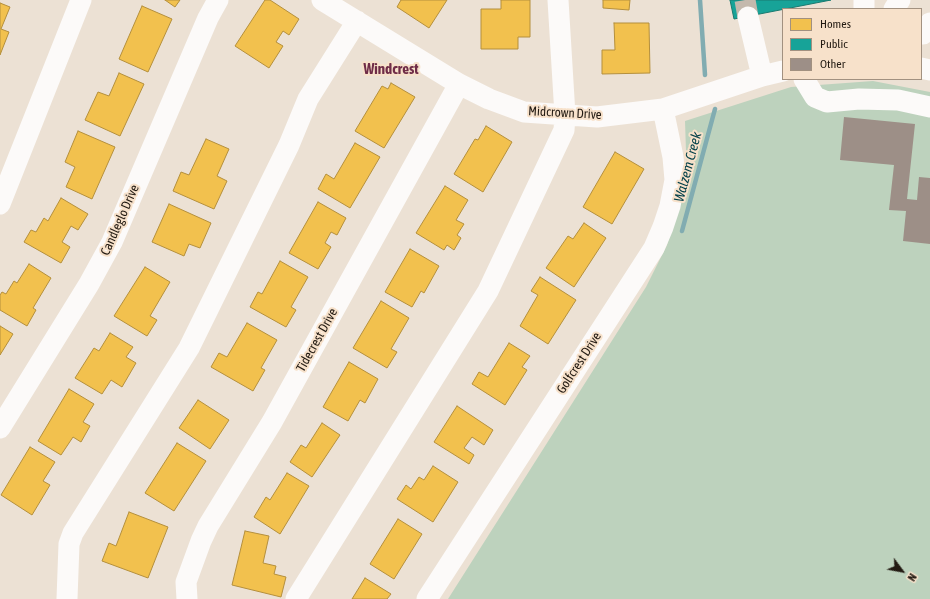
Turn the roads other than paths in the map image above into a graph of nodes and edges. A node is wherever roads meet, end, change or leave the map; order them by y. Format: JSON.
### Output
{"nodes":[{"id":1,"x":81,"y":0,"type":"edge"},
{"id":2,"x":218,"y":0,"type":"edge"},
{"id":3,"x":322,"y":0,"type":"edge"},
{"id":4,"x":558,"y":0,"type":"edge"},
{"id":5,"x":354,"y":12,"type":"edge"},
{"id":6,"x":748,"y":17,"type":"tunnel mouth"},
{"id":7,"x":930,"y":22,"type":"edge"},
{"id":8,"x":922,"y":34,"type":"edge"},
{"id":9,"x":782,"y":71,"type":"edge"},
{"id":10,"x":762,"y":76,"type":"junction"},
{"id":11,"x":805,"y":80,"type":"edge"},
{"id":12,"x":459,"y":84,"type":"junction"},
{"id":13,"x":930,"y":107,"type":"edge"},
{"id":14,"x":663,"y":109,"type":"junction"},
{"id":15,"x":565,"y":115,"type":"junction"},
{"id":16,"x":0,"y":204,"type":"edge"},
{"id":17,"x":0,"y":428,"type":"edge"},
{"id":18,"x":67,"y":599,"type":"edge"},
{"id":19,"x":187,"y":599,"type":"edge"},
{"id":20,"x":296,"y":599,"type":"edge"},
{"id":21,"x":427,"y":599,"type":"edge"}],
"edges":[{"from":1,"to":16,"type":"street"},
{"from":2,"to":17,"type":"street","name":"Candleglo Drive"},
{"from":3,"to":5,"type":"street","name":"Midcrown Drive"},
{"from":4,"to":15,"type":"street"},
{"from":5,"to":12,"type":"street","name":"Midcrown Drive"},
{"from":5,"to":18,"type":"street"},
{"from":6,"to":10,"type":"street"},
{"from":7,"to":8,"type":"street"},
{"from":9,"to":10,"type":"street","name":"Midcrown Drive"},
{"from":10,"to":14,"type":"street","name":"Midcrown Drive"},
{"from":11,"to":13,"type":"street"},
{"from":12,"to":15,"type":"street","name":"Midcrown Drive"},
{"from":12,"to":19,"type":"street","name":"Tidecrest Drive"},
{"from":14,"to":15,"type":"street","name":"Midcrown Drive"},
{"from":14,"to":21,"type":"street","name":"Golfcrest Drive"},
{"from":15,"to":20,"type":"street"}]}
